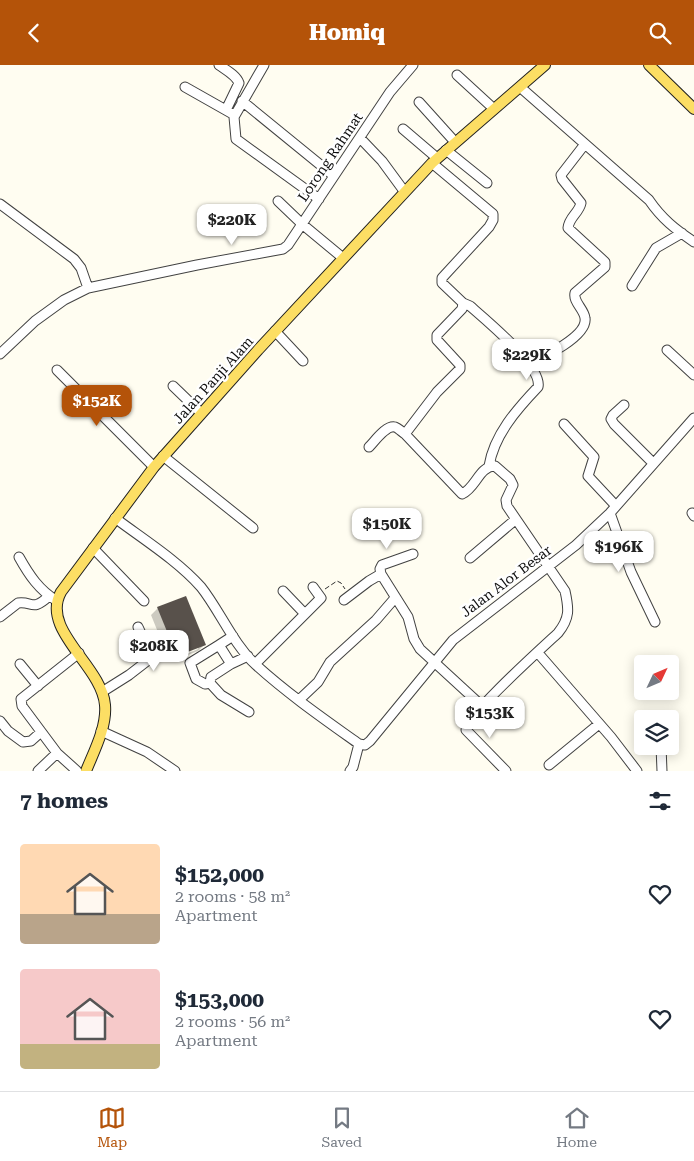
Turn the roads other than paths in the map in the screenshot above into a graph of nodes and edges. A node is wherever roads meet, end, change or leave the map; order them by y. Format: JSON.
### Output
{"nodes":[{"id":1,"x":219,"y":65,"type":"edge"},
{"id":2,"x":264,"y":65,"type":"edge"},
{"id":3,"x":413,"y":65,"type":"edge"},
{"id":4,"x":546,"y":65,"type":"edge"},
{"id":5,"x":649,"y":65,"type":"edge"},
{"id":6,"x":457,"y":75,"type":"dead end"},
{"id":7,"x":185,"y":87,"type":"dead end"},
{"id":8,"x":520,"y":87,"type":"junction"},
{"id":9,"x":242,"y":101,"type":"junction"},
{"id":10,"x":420,"y":102,"type":"dead end"},
{"id":11,"x":494,"y":109,"type":"junction"},
{"id":12,"x":694,"y":109,"type":"edge"},
{"id":13,"x":226,"y":110,"type":"junction"},
{"id":14,"x":234,"y":117,"type":"junction"},
{"id":15,"x":403,"y":129,"type":"dead end"},
{"id":16,"x":360,"y":138,"type":"junction"},
{"id":17,"x":455,"y":143,"type":"junction"},
{"id":18,"x":585,"y":144,"type":"junction"},
{"id":19,"x":446,"y":150,"type":"junction"},
{"id":20,"x":435,"y":161,"type":"junction"},
{"id":21,"x":334,"y":176,"type":"junction"},
{"id":22,"x":487,"y":183,"type":"dead end"},
{"id":23,"x":404,"y":191,"type":"junction"},
{"id":24,"x":319,"y":199,"type":"junction"},
{"id":25,"x":278,"y":201,"type":"dead end"},
{"id":26,"x":0,"y":205,"type":"edge"},
{"id":27,"x":302,"y":224,"type":"junction"},
{"id":28,"x":682,"y":233,"type":"junction"},
{"id":29,"x":694,"y":242,"type":"edge"},
{"id":30,"x":343,"y":258,"type":"junction"},
{"id":31,"x":632,"y":286,"type":"dead end"},
{"id":32,"x":88,"y":288,"type":"junction"},
{"id":33,"x":463,"y":303,"type":"junction"},
{"id":34,"x":275,"y":331,"type":"junction"},
{"id":35,"x":667,"y":350,"type":"dead end"},
{"id":36,"x":0,"y":354,"type":"edge"},
{"id":37,"x":303,"y":361,"type":"dead end"},
{"id":38,"x":530,"y":363,"type":"junction"},
{"id":39,"x":57,"y":371,"type":"dead end"},
{"id":40,"x":694,"y":375,"type":"edge"},
{"id":41,"x":174,"y":386,"type":"dead end"},
{"id":42,"x":624,"y":405,"type":"dead end"},
{"id":43,"x":201,"y":413,"type":"junction"},
{"id":44,"x":694,"y":418,"type":"edge"},
{"id":45,"x":564,"y":424,"type":"dead end"},
{"id":46,"x":405,"y":434,"type":"junction"},
{"id":47,"x":369,"y":447,"type":"dead end"},
{"id":48,"x":164,"y":457,"type":"junction"},
{"id":49,"x":653,"y":463,"type":"junction"},
{"id":50,"x":489,"y":466,"type":"junction"},
{"id":51,"x":154,"y":467,"type":"junction"},
{"id":52,"x":613,"y":510,"type":"junction"},
{"id":53,"x":115,"y":518,"type":"junction"},
{"id":54,"x":515,"y":520,"type":"junction"},
{"id":55,"x":254,"y":528,"type":"dead end"},
{"id":56,"x":93,"y":548,"type":"junction"},
{"id":57,"x":413,"y":554,"type":"dead end"},
{"id":58,"x":18,"y":557,"type":"dead end"},
{"id":59,"x":470,"y":557,"type":"dead end"},
{"id":60,"x":548,"y":566,"type":"junction"},
{"id":61,"x":382,"y":574,"type":"junction"},
{"id":62,"x":316,"y":590,"type":"road end"},
{"id":63,"x":283,"y":591,"type":"dead end"},
{"id":64,"x":347,"y":597,"type":"road end"},
{"id":65,"x":395,"y":598,"type":"junction"},
{"id":66,"x":53,"y":599,"type":"junction"},
{"id":67,"x":144,"y":601,"type":"dead end"},
{"id":68,"x":305,"y":614,"type":"junction"},
{"id":69,"x":0,"y":617,"type":"edge"},
{"id":70,"x":655,"y":622,"type":"dead end"},
{"id":71,"x":138,"y":627,"type":"dead end"},
{"id":72,"x":233,"y":635,"type":"junction"},
{"id":73,"x":219,"y":645,"type":"junction"},
{"id":74,"x":79,"y":653,"type":"junction"},
{"id":75,"x":538,"y":653,"type":"junction"},
{"id":76,"x":248,"y":656,"type":"junction"},
{"id":77,"x":434,"y":662,"type":"junction"},
{"id":78,"x":20,"y":664,"type":"dead end"},
{"id":79,"x":231,"y":664,"type":"junction"},
{"id":80,"x":255,"y":664,"type":"junction"},
{"id":81,"x":210,"y":683,"type":"junction"},
{"id":82,"x":38,"y":686,"type":"junction"},
{"id":83,"x":102,"y":692,"type":"junction"},
{"id":84,"x":298,"y":700,"type":"junction"},
{"id":85,"x":482,"y":706,"type":"junction"},
{"id":86,"x":249,"y":712,"type":"dead end"},
{"id":87,"x":0,"y":721,"type":"edge"},
{"id":88,"x":599,"y":724,"type":"junction"},
{"id":89,"x":101,"y":731,"type":"junction"},
{"id":90,"x":41,"y":732,"type":"junction"},
{"id":91,"x":359,"y":744,"type":"junction"},
{"id":92,"x":57,"y":753,"type":"junction"},
{"id":93,"x":661,"y":755,"type":"edge"},
{"id":94,"x":549,"y":765,"type":"dead end"},
{"id":95,"x":38,"y":771,"type":"edge"},
{"id":96,"x":77,"y":771,"type":"edge"},
{"id":97,"x":86,"y":771,"type":"edge"},
{"id":98,"x":175,"y":771,"type":"edge"},
{"id":99,"x":350,"y":771,"type":"edge"},
{"id":100,"x":506,"y":771,"type":"edge"},
{"id":101,"x":637,"y":771,"type":"edge"},
{"id":102,"x":662,"y":771,"type":"edge"}],
"edges":[{"from":1,"to":13,"type":"street"},
{"from":2,"to":9,"type":"street"},
{"from":3,"to":16,"type":"street","name":"Lorong Rahmat"},
{"from":4,"to":8,"type":"main road","name":"Jalan Panji Alam"},
{"from":5,"to":12,"type":"main road"},
{"from":6,"to":11,"type":"street"},
{"from":7,"to":13,"type":"street"},
{"from":8,"to":11,"type":"main road","name":"Jalan Panji Alam"},
{"from":8,"to":18,"type":"street"},
{"from":9,"to":14,"type":"street"},
{"from":9,"to":21,"type":"street"},
{"from":10,"to":17,"type":"street"},
{"from":11,"to":17,"type":"main road","name":"Jalan Panji Alam"},
{"from":13,"to":14,"type":"street"},
{"from":14,"to":24,"type":"street"},
{"from":15,"to":20,"type":"street"},
{"from":16,"to":21,"type":"street","name":"Lorong Rahmat"},
{"from":16,"to":23,"type":"street"},
{"from":17,"to":19,"type":"main road","name":"Jalan Panji Alam"},
{"from":18,"to":28,"type":"street"},
{"from":18,"to":38,"type":"street"},
{"from":19,"to":20,"type":"main road","name":"Jalan Panji Alam"},
{"from":19,"to":22,"type":"street"},
{"from":20,"to":23,"type":"main road","name":"Jalan Panji Alam"},
{"from":20,"to":33,"type":"street"},
{"from":21,"to":24,"type":"street","name":"Lorong Rahmat"},
{"from":23,"to":30,"type":"main road","name":"Jalan Panji Alam"},
{"from":24,"to":27,"type":"street","name":"Lorong Rahmat"},
{"from":25,"to":27,"type":"street"},
{"from":26,"to":32,"type":"street"},
{"from":27,"to":30,"type":"street"},
{"from":27,"to":32,"type":"street","name":"Lorong Rahmat"},
{"from":28,"to":29,"type":"street"},
{"from":28,"to":31,"type":"street"},
{"from":30,"to":34,"type":"main road","name":"Jalan Panji Alam"},
{"from":32,"to":36,"type":"street","name":"Lorong Rahmat"},
{"from":33,"to":38,"type":"street"},
{"from":33,"to":46,"type":"street"},
{"from":34,"to":37,"type":"street"},
{"from":34,"to":43,"type":"main road","name":"Jalan Panji Alam"},
{"from":35,"to":40,"type":"street"},
{"from":38,"to":50,"type":"street"},
{"from":39,"to":51,"type":"street"},
{"from":41,"to":43,"type":"street"},
{"from":42,"to":49,"type":"street"},
{"from":43,"to":48,"type":"main road","name":"Jalan Panji Alam"},
{"from":44,"to":49,"type":"street","name":"Jalan Alor Besar"},
{"from":45,"to":52,"type":"street"},
{"from":46,"to":47,"type":"street"},
{"from":46,"to":50,"type":"street"},
{"from":48,"to":51,"type":"main road","name":"Jalan Panji Alam"},
{"from":48,"to":55,"type":"street"},
{"from":49,"to":52,"type":"street","name":"Jalan Alor Besar"},
{"from":50,"to":54,"type":"street"},
{"from":51,"to":53,"type":"main road","name":"Jalan Panji Alam"},
{"from":52,"to":60,"type":"street","name":"Jalan Alor Besar"},
{"from":52,"to":70,"type":"street"},
{"from":53,"to":56,"type":"main road","name":"Jalan Panji Alam"},
{"from":53,"to":72,"type":"street"},
{"from":54,"to":59,"type":"street"},
{"from":54,"to":60,"type":"street"},
{"from":56,"to":66,"type":"main road","name":"Jalan Panji Alam"},
{"from":56,"to":67,"type":"street"},
{"from":57,"to":61,"type":"street"},
{"from":58,"to":66,"type":"street"},
{"from":60,"to":75,"type":"street"},
{"from":60,"to":77,"type":"street","name":"Jalan Alor Besar"},
{"from":61,"to":64,"type":"street"},
{"from":61,"to":65,"type":"street"},
{"from":62,"to":68,"type":"street"},
{"from":63,"to":68,"type":"street"},
{"from":65,"to":77,"type":"street"},
{"from":65,"to":84,"type":"street"},
{"from":66,"to":69,"type":"street"},
{"from":66,"to":74,"type":"main road"},
{"from":68,"to":80,"type":"street"},
{"from":71,"to":83,"type":"street"},
{"from":72,"to":73,"type":"street"},
{"from":72,"to":76,"type":"street"},
{"from":73,"to":79,"type":"street"},
{"from":73,"to":81,"type":"street"},
{"from":74,"to":82,"type":"street"},
{"from":74,"to":83,"type":"main road"},
{"from":75,"to":85,"type":"street"},
{"from":75,"to":88,"type":"street"},
{"from":76,"to":79,"type":"street"},
{"from":76,"to":80,"type":"street"},
{"from":77,"to":85,"type":"street"},
{"from":77,"to":91,"type":"street","name":"Jalan Alor Besar"},
{"from":78,"to":82,"type":"street"},
{"from":79,"to":81,"type":"street"},
{"from":80,"to":84,"type":"street"},
{"from":81,"to":86,"type":"street"},
{"from":82,"to":90,"type":"street"},
{"from":83,"to":89,"type":"main road"},
{"from":84,"to":91,"type":"street"},
{"from":85,"to":100,"type":"street"},
{"from":87,"to":90,"type":"street"},
{"from":88,"to":94,"type":"street"},
{"from":88,"to":101,"type":"street"},
{"from":89,"to":97,"type":"main road"},
{"from":89,"to":98,"type":"street"},
{"from":90,"to":92,"type":"street"},
{"from":91,"to":99,"type":"street"},
{"from":92,"to":95,"type":"street"},
{"from":92,"to":96,"type":"street"},
{"from":93,"to":102,"type":"street"}]}
